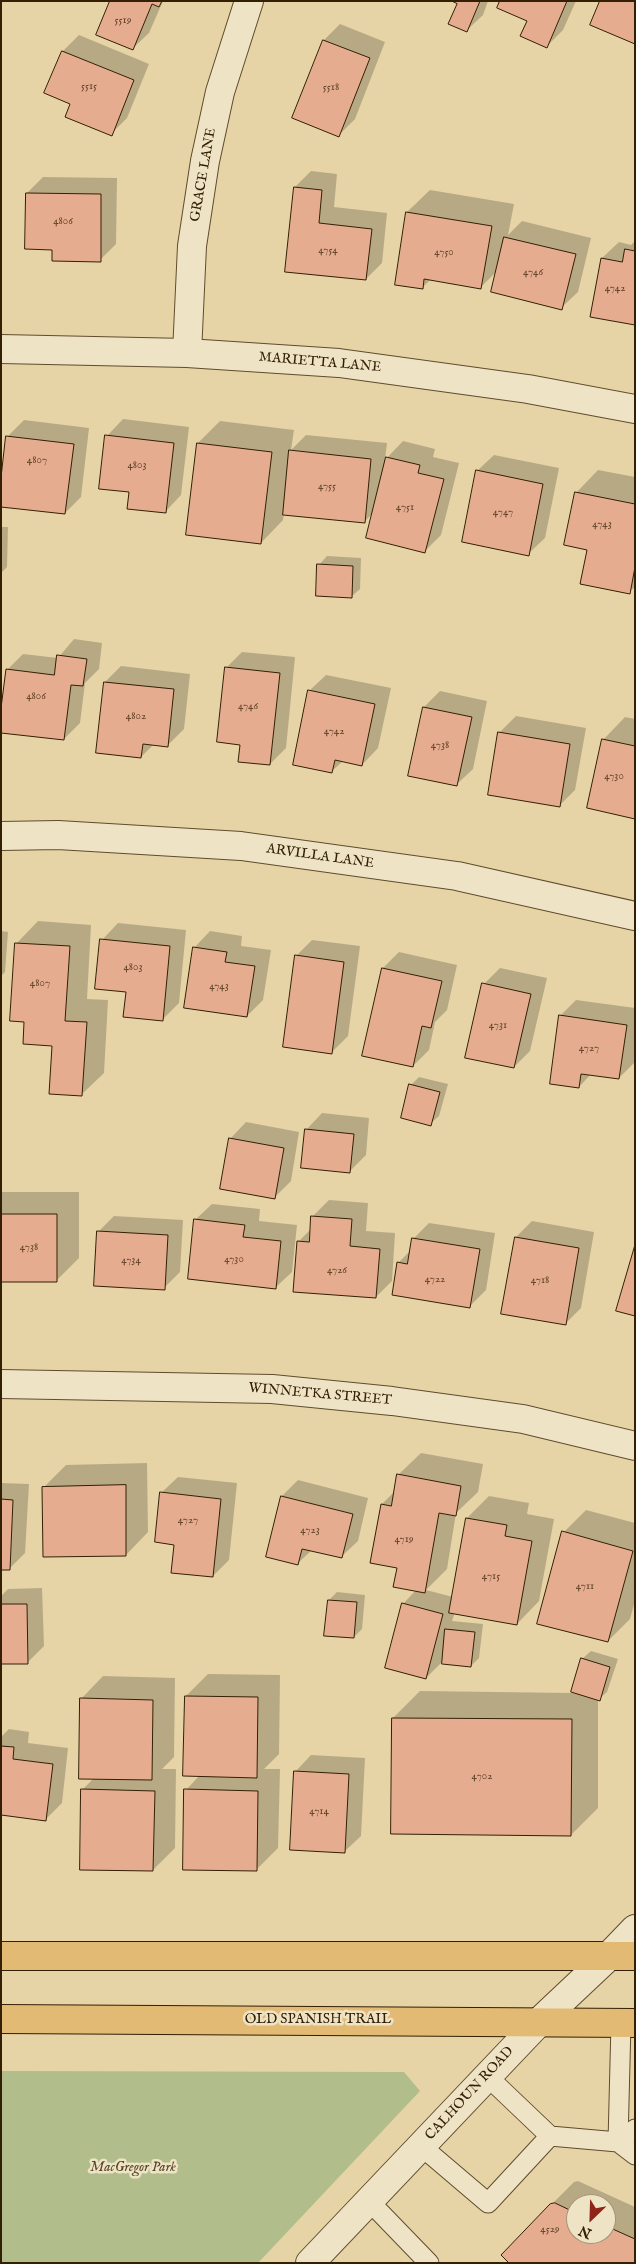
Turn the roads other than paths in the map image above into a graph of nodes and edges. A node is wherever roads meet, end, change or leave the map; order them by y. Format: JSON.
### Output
{"nodes":[{"id":1,"x":249,"y":1,"type":"edge"},
{"id":2,"x":1,"y":349,"type":"edge"},
{"id":3,"x":187,"y":353,"type":"junction"},
{"id":4,"x":635,"y":409,"type":"edge"},
{"id":5,"x":1,"y":836,"type":"edge"},
{"id":6,"x":635,"y":916,"type":"edge"},
{"id":7,"x":1,"y":1384,"type":"edge"},
{"id":8,"x":635,"y":1446,"type":"edge"},
{"id":9,"x":635,"y":1929,"type":"edge"},
{"id":10,"x":1,"y":1956,"type":"edge"},
{"id":11,"x":622,"y":1956,"type":"edge"},
{"id":12,"x":1,"y":2019,"type":"edge"},
{"id":13,"x":540,"y":2021,"type":"junction"},
{"id":14,"x":628,"y":2023,"type":"edge"},
{"id":15,"x":488,"y":2076,"type":"junction"},
{"id":16,"x":635,"y":2129,"type":"edge"},
{"id":17,"x":550,"y":2136,"type":"junction"},
{"id":18,"x":626,"y":2142,"type":"edge"},
{"id":19,"x":421,"y":2146,"type":"junction"},
{"id":20,"x":635,"y":2154,"type":"edge"},
{"id":21,"x":369,"y":2201,"type":"junction"},
{"id":22,"x":310,"y":2263,"type":"edge"},
{"id":23,"x":430,"y":2263,"type":"edge"}],
"edges":[{"from":1,"to":3,"type":"street","name":"GRACE LANE"},
{"from":2,"to":3,"type":"street","name":"MARIETTA LANE"},
{"from":3,"to":4,"type":"street","name":"MARIETTA LANE"},
{"from":5,"to":6,"type":"street","name":"ARVILLA LANE"},
{"from":7,"to":8,"type":"street","name":"WINNETKA STREET"},
{"from":9,"to":11,"type":"street","name":"CALHOUN ROAD"},
{"from":10,"to":11,"type":"main road"},
{"from":11,"to":13,"type":"street","name":"CALHOUN ROAD"},
{"from":12,"to":13,"type":"main road","name":"OLD SPANISH TRAIL"},
{"from":13,"to":14,"type":"main road","name":"OLD SPANISH TRAIL"},
{"from":13,"to":15,"type":"street","name":"CALHOUN ROAD"},
{"from":14,"to":18,"type":"lane"},
{"from":15,"to":17,"type":"lane"},
{"from":15,"to":19,"type":"street","name":"CALHOUN ROAD"},
{"from":16,"to":18,"type":"lane"},
{"from":17,"to":18,"type":"lane"},
{"from":17,"to":19,"type":"lane"},
{"from":18,"to":20,"type":"lane"},
{"from":19,"to":21,"type":"street","name":"CALHOUN ROAD"},
{"from":21,"to":22,"type":"street","name":"CALHOUN ROAD"},
{"from":21,"to":23,"type":"lane"}]}
